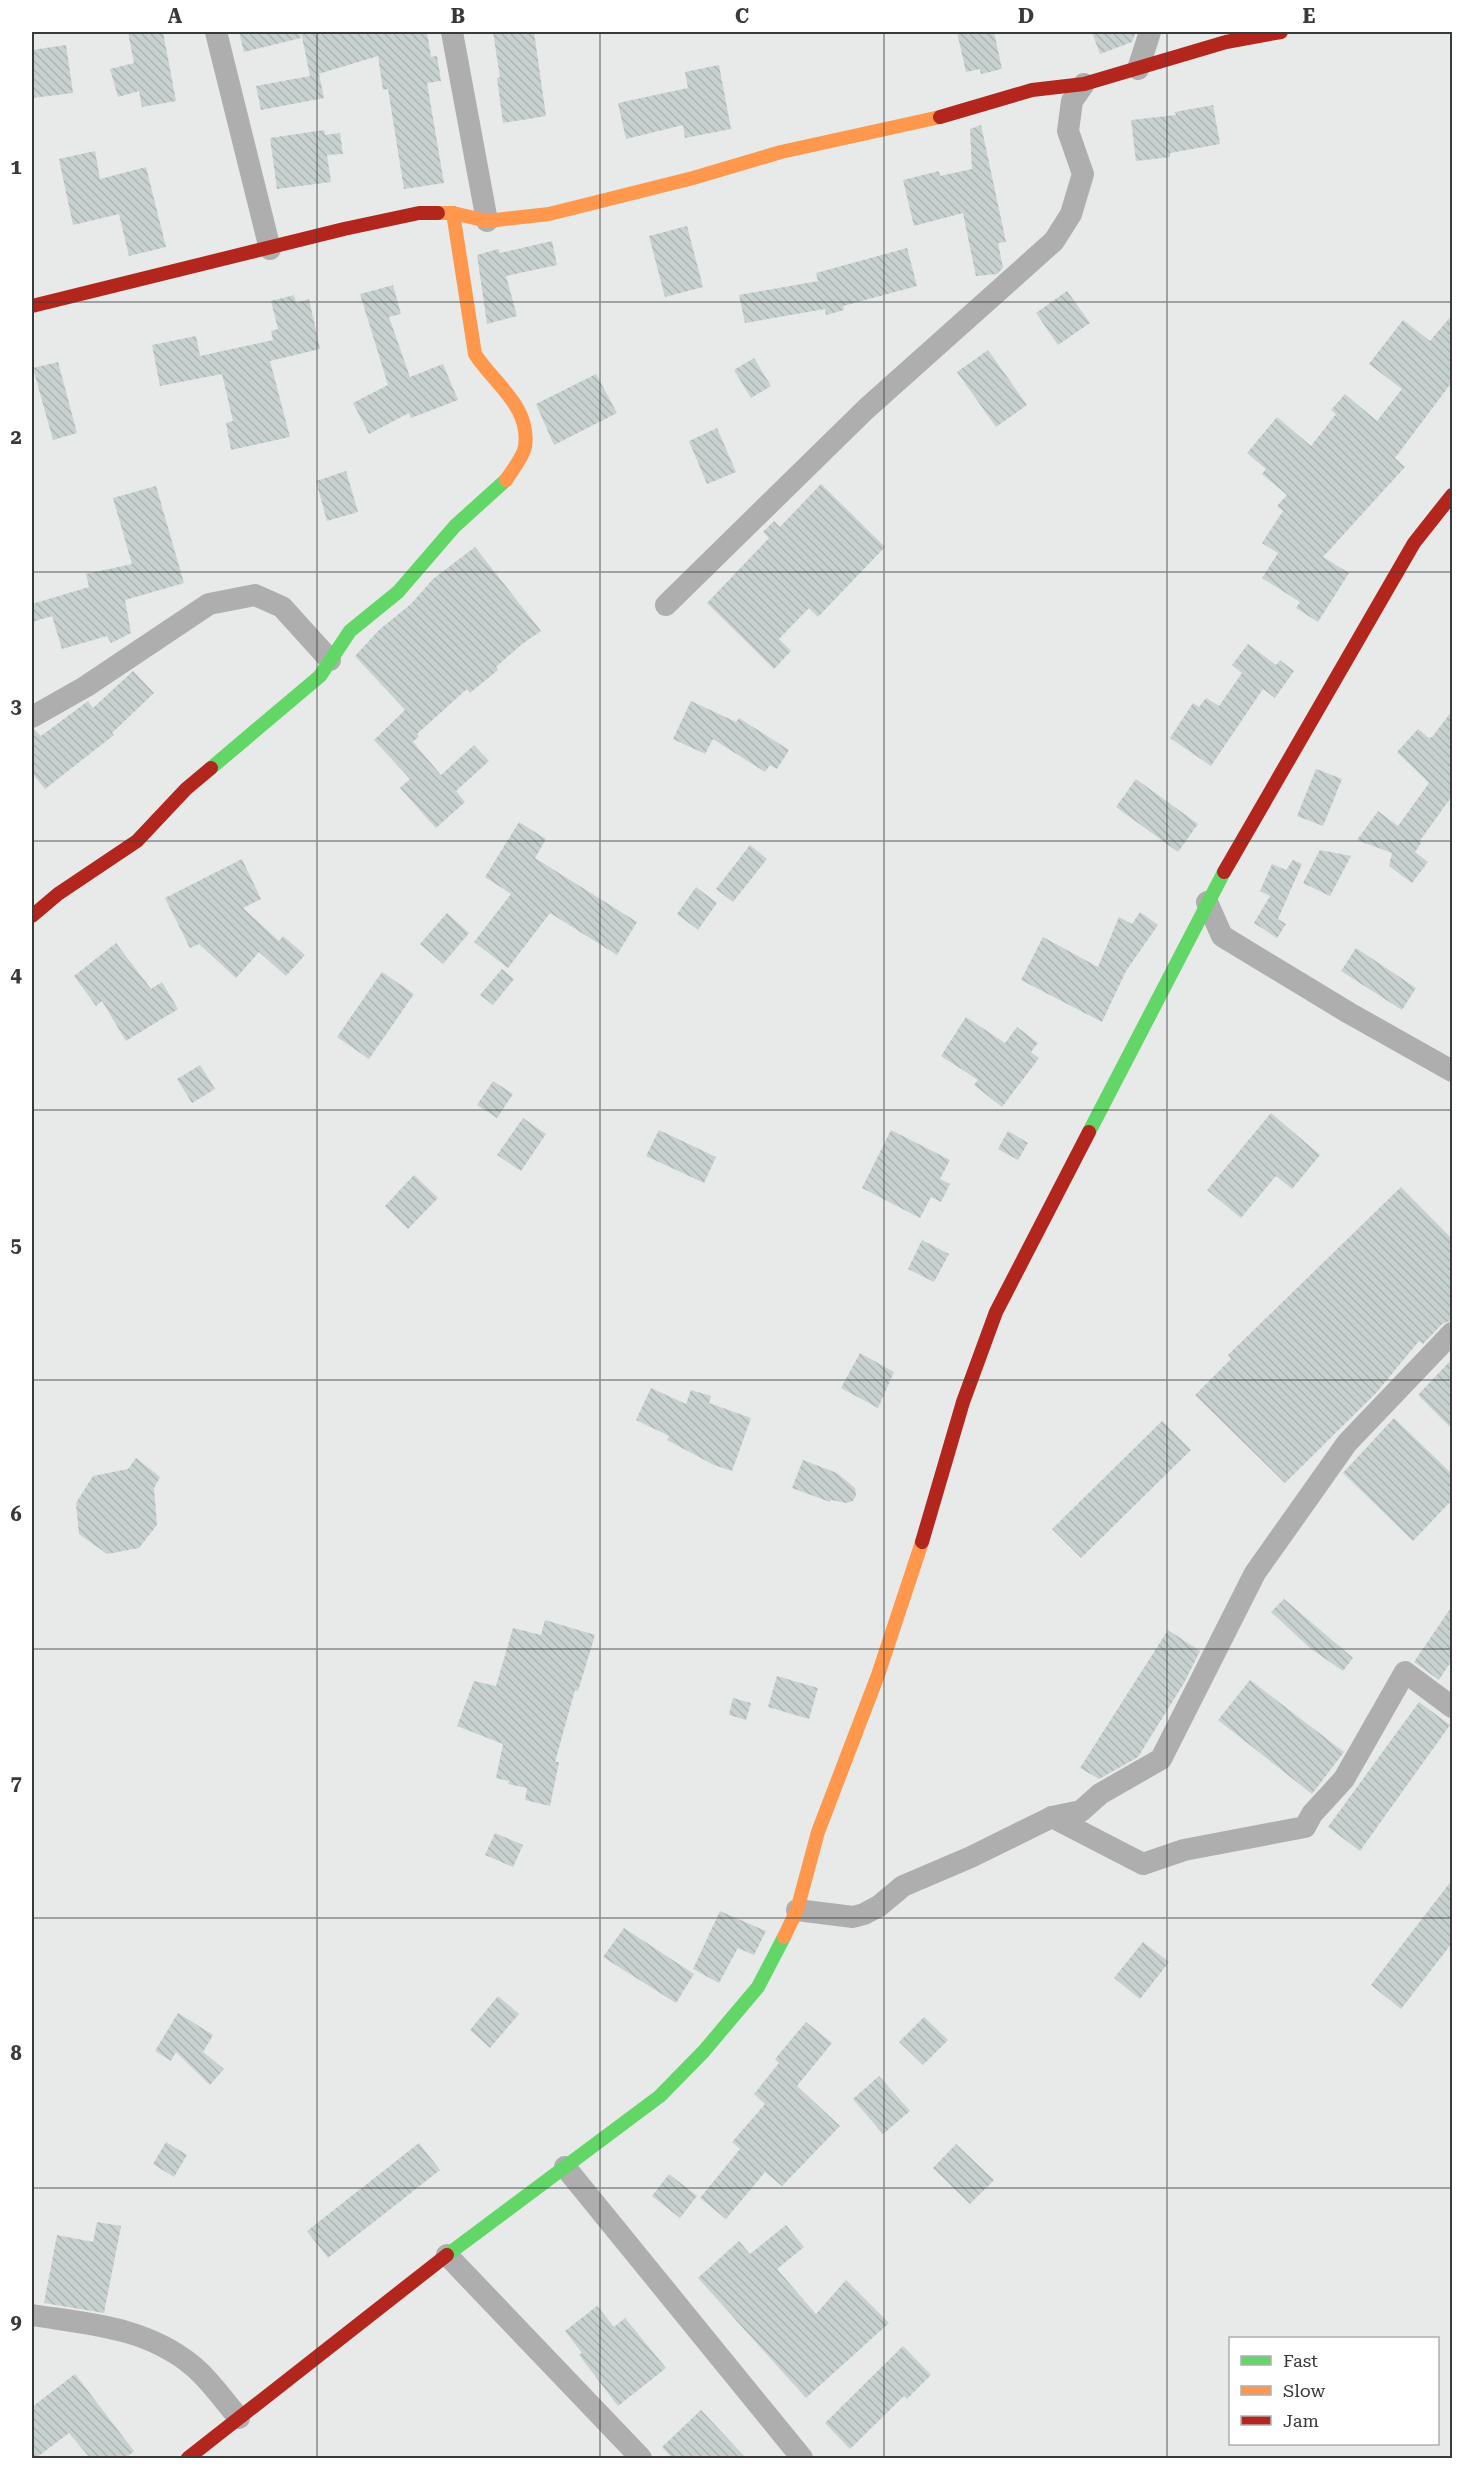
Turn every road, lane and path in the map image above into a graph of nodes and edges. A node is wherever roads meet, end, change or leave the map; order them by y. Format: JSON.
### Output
{"nodes":[{"id":1,"x":216,"y":32,"type":"edge"},
{"id":2,"x":222,"y":32,"type":"edge"},
{"id":3,"x":453,"y":32,"type":"edge"},
{"id":4,"x":1150,"y":32,"type":"edge"},
{"id":5,"x":1281,"y":32,"type":"edge"},
{"id":6,"x":1222,"y":37,"type":"edge"},
{"id":7,"x":1138,"y":69,"type":"junction"},
{"id":8,"x":1084,"y":84,"type":"junction"},
{"id":9,"x":453,"y":213,"type":"junction"},
{"id":10,"x":487,"y":221,"type":"junction"},
{"id":11,"x":270,"y":249,"type":"junction"},
{"id":12,"x":32,"y":306,"type":"edge"},
{"id":13,"x":1452,"y":495,"type":"edge"},
{"id":14,"x":666,"y":605,"type":"dead end"},
{"id":15,"x":330,"y":660,"type":"junction"},
{"id":16,"x":32,"y":717,"type":"edge"},
{"id":17,"x":1207,"y":902,"type":"junction"},
{"id":18,"x":32,"y":916,"type":"edge"},
{"id":19,"x":1452,"y":1071,"type":"edge"},
{"id":20,"x":1452,"y":1333,"type":"edge"},
{"id":21,"x":1452,"y":1707,"type":"edge"},
{"id":22,"x":1052,"y":1817,"type":"junction"},
{"id":23,"x":797,"y":1910,"type":"junction"},
{"id":24,"x":565,"y":2168,"type":"junction"},
{"id":25,"x":447,"y":2255,"type":"junction"},
{"id":26,"x":32,"y":2315,"type":"edge"},
{"id":27,"x":239,"y":2418,"type":"junction"},
{"id":28,"x":188,"y":2458,"type":"edge"},
{"id":29,"x":641,"y":2458,"type":"edge"},
{"id":30,"x":802,"y":2458,"type":"edge"}],
"edges":[{"from":1,"to":11,"type":"street"},
{"from":2,"to":11,"type":"street"},
{"from":3,"to":10,"type":"street"},
{"from":4,"to":7,"type":"street"},
{"from":5,"to":6,"type":"main road"},
{"from":6,"to":7,"type":"main road"},
{"from":7,"to":8,"type":"main road"},
{"from":8,"to":10,"type":"main road"},
{"from":8,"to":14,"type":"street"},
{"from":9,"to":10,"type":"main road"},
{"from":9,"to":11,"type":"main road"},
{"from":9,"to":15,"type":"main road"},
{"from":11,"to":12,"type":"main road"},
{"from":13,"to":17,"type":"main road"},
{"from":15,"to":16,"type":"street"},
{"from":15,"to":18,"type":"main road"},
{"from":17,"to":19,"type":"street"},
{"from":17,"to":23,"type":"main road"},
{"from":20,"to":22,"type":"street"},
{"from":21,"to":22,"type":"street"},
{"from":22,"to":23,"type":"street"},
{"from":23,"to":24,"type":"main road"},
{"from":24,"to":25,"type":"main road"},
{"from":24,"to":30,"type":"street"},
{"from":25,"to":27,"type":"main road"},
{"from":25,"to":29,"type":"street"},
{"from":26,"to":27,"type":"street"},
{"from":27,"to":28,"type":"main road"}]}
